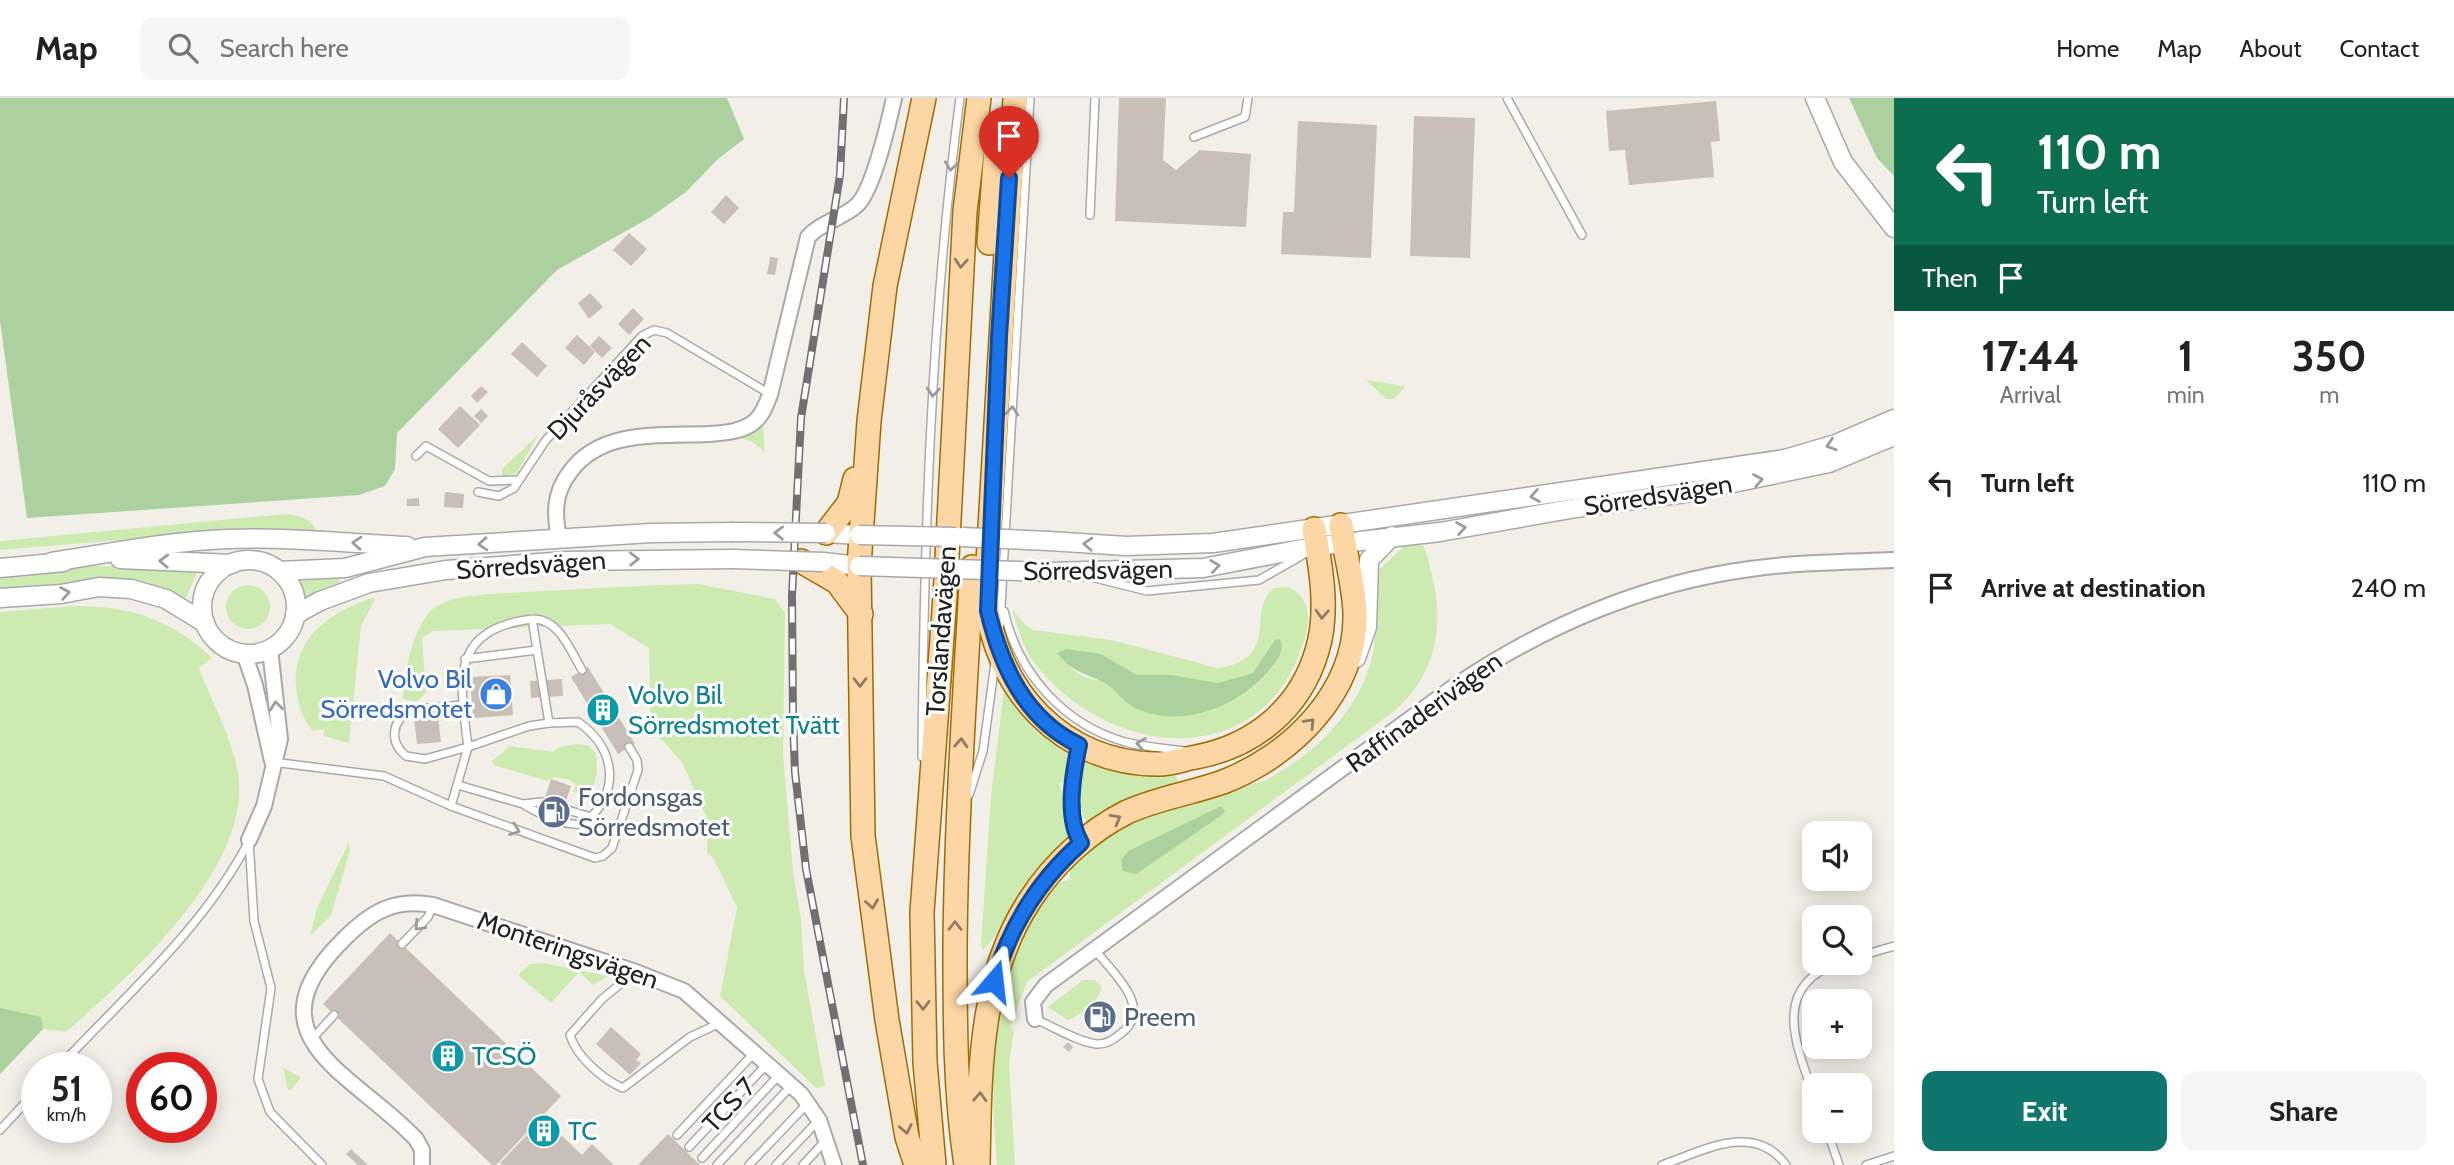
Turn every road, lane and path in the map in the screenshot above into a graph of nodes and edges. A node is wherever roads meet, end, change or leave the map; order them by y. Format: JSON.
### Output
{"nodes":[{"id":1,"x":894,"y":98,"type":"edge"},
{"id":2,"x":924,"y":98,"type":"edge"},
{"id":3,"x":960,"y":98,"type":"edge"},
{"id":4,"x":979,"y":98,"type":"edge"},
{"id":5,"x":1000,"y":98,"type":"edge"},
{"id":6,"x":1014,"y":98,"type":"edge"},
{"id":7,"x":1030,"y":98,"type":"edge"},
{"id":8,"x":1095,"y":98,"type":"edge"},
{"id":9,"x":1248,"y":98,"type":"edge"},
{"id":10,"x":1507,"y":98,"type":"edge"},
{"id":11,"x":1815,"y":98,"type":"edge"},
{"id":12,"x":1194,"y":137,"type":"dead end"},
{"id":13,"x":1090,"y":215,"type":"dead end"},
{"id":14,"x":1894,"y":228,"type":"edge"},
{"id":15,"x":1582,"y":235,"type":"dead end"},
{"id":16,"x":770,"y":395,"type":"junction"},
{"id":17,"x":1894,"y":418,"type":"edge"},
{"id":18,"x":869,"y":421,"type":"junction"},
{"id":19,"x":1894,"y":436,"type":"edge"},
{"id":20,"x":416,"y":456,"type":"dead end"},
{"id":21,"x":519,"y":480,"type":"junction"},
{"id":22,"x":478,"y":492,"type":"dead end"},
{"id":23,"x":826,"y":533,"type":"junction"},
{"id":24,"x":1342,"y":534,"type":"junction"},
{"id":25,"x":859,"y":535,"type":"junction"},
{"id":26,"x":1393,"y":535,"type":"junction"},
{"id":27,"x":559,"y":538,"type":"junction"},
{"id":28,"x":1316,"y":538,"type":"junction"},
{"id":29,"x":425,"y":547,"type":"junction"},
{"id":30,"x":1894,"y":560,"type":"edge"},
{"id":31,"x":801,"y":561,"type":"junction"},
{"id":32,"x":52,"y":562,"type":"junction"},
{"id":33,"x":232,"y":564,"type":"junction"},
{"id":34,"x":859,"y":566,"type":"junction"},
{"id":35,"x":0,"y":568,"type":"edge"},
{"id":36,"x":279,"y":571,"type":"junction"},
{"id":37,"x":0,"y":598,"type":"edge"},
{"id":38,"x":1003,"y":606,"type":"junction"},
{"id":39,"x":861,"y":614,"type":"junction"},
{"id":40,"x":295,"y":615,"type":"junction"},
{"id":41,"x":532,"y":619,"type":"junction"},
{"id":42,"x":205,"y":623,"type":"junction"},
{"id":43,"x":997,"y":648,"type":"junction"},
{"id":44,"x":270,"y":649,"type":"junction"},
{"id":45,"x":537,"y":649,"type":"junction"},
{"id":46,"x":244,"y":653,"type":"junction"},
{"id":47,"x":465,"y":659,"type":"junction"},
{"id":48,"x":582,"y":670,"type":"dead end"},
{"id":49,"x":1342,"y":674,"type":"junction"},
{"id":50,"x":462,"y":705,"type":"junction"},
{"id":51,"x":549,"y":723,"type":"junction"},
{"id":52,"x":1079,"y":745,"type":"junction"},
{"id":53,"x":468,"y":747,"type":"junction"},
{"id":54,"x":629,"y":747,"type":"dead end"},
{"id":55,"x":1209,"y":755,"type":"junction"},
{"id":56,"x":272,"y":761,"type":"junction"},
{"id":57,"x":922,"y":764,"type":"dead end"},
{"id":58,"x":922,"y":778,"type":"dead end"},
{"id":59,"x":458,"y":785,"type":"junction"},
{"id":60,"x":451,"y":806,"type":"junction"},
{"id":61,"x":956,"y":836,"type":"junction"},
{"id":62,"x":249,"y":840,"type":"junction"},
{"id":63,"x":1081,"y":843,"type":"junction"},
{"id":64,"x":433,"y":905,"type":"junction"},
{"id":65,"x":922,"y":912,"type":"junction"},
{"id":66,"x":402,"y":944,"type":"dead end"},
{"id":67,"x":1894,"y":946,"type":"edge"},
{"id":68,"x":1095,"y":950,"type":"junction"},
{"id":69,"x":1872,"y":952,"type":"edge"},
{"id":70,"x":636,"y":971,"type":"junction"},
{"id":71,"x":1815,"y":975,"type":"edge"},
{"id":72,"x":334,"y":1015,"type":"dead end"},
{"id":73,"x":1035,"y":1019,"type":"joint"},
{"id":74,"x":721,"y":1022,"type":"junction"},
{"id":75,"x":310,"y":1040,"type":"junction"},
{"id":76,"x":756,"y":1051,"type":"junction"},
{"id":77,"x":73,"y":1052,"type":"edge"},
{"id":78,"x":768,"y":1063,"type":"junction"},
{"id":79,"x":1806,"y":1073,"type":"edge"},
{"id":80,"x":780,"y":1074,"type":"junction"},
{"id":81,"x":792,"y":1085,"type":"junction"},
{"id":82,"x":808,"y":1103,"type":"junction"},
{"id":83,"x":21,"y":1107,"type":"edge"},
{"id":84,"x":819,"y":1120,"type":"junction"},
{"id":85,"x":0,"y":1130,"type":"edge"},
{"id":86,"x":677,"y":1135,"type":"dead end"},
{"id":87,"x":827,"y":1140,"type":"junction"},
{"id":88,"x":1831,"y":1143,"type":"edge"},
{"id":89,"x":690,"y":1147,"type":"dead end"},
{"id":90,"x":1894,"y":1156,"type":"edge"},
{"id":91,"x":702,"y":1158,"type":"dead end"},
{"id":92,"x":832,"y":1164,"type":"edge"},
{"id":93,"x":322,"y":1165,"type":"edge"},
{"id":94,"x":422,"y":1165,"type":"edge"},
{"id":95,"x":717,"y":1165,"type":"edge"},
{"id":96,"x":749,"y":1165,"type":"edge"},
{"id":97,"x":776,"y":1165,"type":"edge"},
{"id":98,"x":803,"y":1165,"type":"edge"},
{"id":99,"x":916,"y":1165,"type":"edge"},
{"id":100,"x":934,"y":1165,"type":"edge"},
{"id":101,"x":966,"y":1165,"type":"edge"},
{"id":102,"x":978,"y":1165,"type":"edge"},
{"id":103,"x":1662,"y":1165,"type":"edge"},
{"id":104,"x":1786,"y":1165,"type":"edge"},
{"id":105,"x":1839,"y":1165,"type":"edge"},
{"id":106,"x":1866,"y":1165,"type":"edge"}],
"edges":[{"from":1,"to":16,"type":"street","name":"Djuråsvägen"},
{"from":2,"to":18,"type":"main road"},
{"from":3,"to":57,"type":"lane","one_way":true},
{"from":4,"to":65,"type":"main road","name":"Torslandavägen","one_way":true},
{"from":61,"to":5,"type":"main road","name":"Torslandavägen","one_way":true},
{"from":6,"to":43,"type":"main road"},
{"from":38,"to":7,"type":"lane","one_way":true},
{"from":8,"to":13,"type":"lane"},
{"from":9,"to":12,"type":"lane"},
{"from":10,"to":15,"type":"lane"},
{"from":11,"to":14,"type":"street"},
{"from":16,"to":21,"type":"lane","name":"Djuråsvägen"},
{"from":16,"to":27,"type":"street","name":"Djuråsvägen"},
{"from":17,"to":24,"type":"street","name":"Sörredsvägen","one_way":true},
{"from":18,"to":23,"type":"main road"},
{"from":18,"to":25,"type":"main road"},
{"from":26,"to":19,"type":"street","name":"Sörredsvägen","one_way":true},
{"from":20,"to":21,"type":"lane"},
{"from":21,"to":22,"type":"lane"},
{"from":23,"to":25,"type":"street","name":"Sörredsvägen"},
{"from":23,"to":27,"type":"street","name":"Sörredsvägen","one_way":true,"bridge":true},
{"from":24,"to":26,"type":"street","name":"Sörredsvägen"},
{"from":24,"to":28,"type":"street","name":"Sörredsvägen"},
{"from":24,"to":49,"type":"main road"},
{"from":28,"to":25,"type":"street","name":"Sörredsvägen","one_way":true,"bridge":true},
{"from":25,"to":34,"type":"main road"},
{"from":26,"to":49,"type":"street"},
{"from":27,"to":29,"type":"street","name":"Sörredsvägen","one_way":true},
{"from":28,"to":34,"type":"street","name":"Sörredsvägen","bridge":true},
{"from":28,"to":55,"type":"main road","one_way":true},
{"from":29,"to":32,"type":"street","name":"Sörredsvägen","one_way":true},
{"from":29,"to":36,"type":"street","name":"Sörredsvägen"},
{"from":30,"to":68,"type":"street","name":"Raffinaderivägen"},
{"from":31,"to":34,"type":"street","name":"Sörredsvägen","bridge":true},
{"from":31,"to":39,"type":"main road"},
{"from":40,"to":31,"type":"street","name":"Sörredsvägen","one_way":true,"bridge":true},
{"from":33,"to":32,"type":"street","name":"Sörredsvägen","one_way":true},
{"from":32,"to":35,"type":"street","name":"Sörredsvägen"},
{"from":33,"to":36,"type":"street","name":"Sörredsvägen"},
{"from":33,"to":42,"type":"street"},
{"from":34,"to":39,"type":"main road"},
{"from":36,"to":40,"type":"street"},
{"from":37,"to":42,"type":"street","one_way":true},
{"from":38,"to":43,"type":"lane"},
{"from":55,"to":38,"type":"lane","one_way":true},
{"from":39,"to":99,"type":"main road","one_way":true},
{"from":40,"to":44,"type":"street","name":"Sörredsvägen"},
{"from":41,"to":45,"type":"lane"},
{"from":41,"to":47,"type":"lane"},
{"from":41,"to":48,"type":"lane"},
{"from":42,"to":46,"type":"street"},
{"from":43,"to":52,"type":"main road"},
{"from":43,"to":61,"type":"lane"},
{"from":44,"to":46,"type":"street"},
{"from":56,"to":44,"type":"street","one_way":true},
{"from":45,"to":47,"type":"lane"},
{"from":45,"to":51,"type":"lane"},
{"from":46,"to":56,"type":"street"},
{"from":47,"to":50,"type":"lane"},
{"from":63,"to":49,"type":"main road","one_way":true},
{"from":50,"to":53,"type":"lane"},
{"from":50,"to":53,"type":"lane"},
{"from":51,"to":53,"type":"lane"},
{"from":51,"to":59,"type":"lane"},
{"from":52,"to":55,"type":"main road"},
{"from":52,"to":63,"type":"lane"},
{"from":53,"to":59,"type":"lane"},
{"from":60,"to":54,"type":"lane","one_way":true},
{"from":56,"to":60,"type":"lane"},
{"from":56,"to":62,"type":"street"},
{"from":58,"to":65,"type":"lane"},
{"from":59,"to":60,"type":"lane"},
{"from":101,"to":61,"type":"main road","name":"Torslandavägen","one_way":true},
{"from":62,"to":77,"type":"lane"},
{"from":62,"to":93,"type":"lane"},
{"from":102,"to":63,"type":"main road","one_way":true},
{"from":64,"to":66,"type":"lane","one_way":true},
{"from":64,"to":70,"type":"street","name":"Monteringsvägen"},
{"from":64,"to":75,"type":"street","name":"Monteringsvägen"},
{"from":65,"to":100,"type":"main road","name":"Torslandavägen","one_way":true},
{"from":67,"to":69,"type":"lane"},
{"from":68,"to":73,"type":"street","name":"Raffinaderivägen"},
{"from":68,"to":73,"type":"lane"},
{"from":70,"to":74,"type":"street","name":"Monteringsvägen"},
{"from":70,"to":74,"type":"lane"},
{"from":71,"to":79,"type":"lane"},
{"from":72,"to":75,"type":"lane"},
{"from":74,"to":76,"type":"street","name":"Monteringsvägen"},
{"from":75,"to":94,"type":"street"},
{"from":76,"to":78,"type":"street","name":"Monteringsvägen"},
{"from":76,"to":86,"type":"lane"},
{"from":78,"to":80,"type":"street","name":"Monteringsvägen"},
{"from":78,"to":89,"type":"lane","name":"TCS 7"},
{"from":80,"to":81,"type":"street","name":"Monteringsvägen"},
{"from":80,"to":91,"type":"lane"},
{"from":81,"to":82,"type":"street","name":"Monteringsvägen"},
{"from":81,"to":95,"type":"lane"},
{"from":82,"to":84,"type":"street","name":"Monteringsvägen"},
{"from":82,"to":96,"type":"lane"},
{"from":83,"to":85,"type":"lane"},
{"from":84,"to":87,"type":"street","name":"Monteringsvägen"},
{"from":84,"to":97,"type":"lane"},
{"from":87,"to":92,"type":"street","name":"Monteringsvägen"},
{"from":87,"to":98,"type":"lane"},
{"from":88,"to":105,"type":"lane"},
{"from":90,"to":106,"type":"lane"},
{"from":103,"to":104,"type":"lane"}]}
